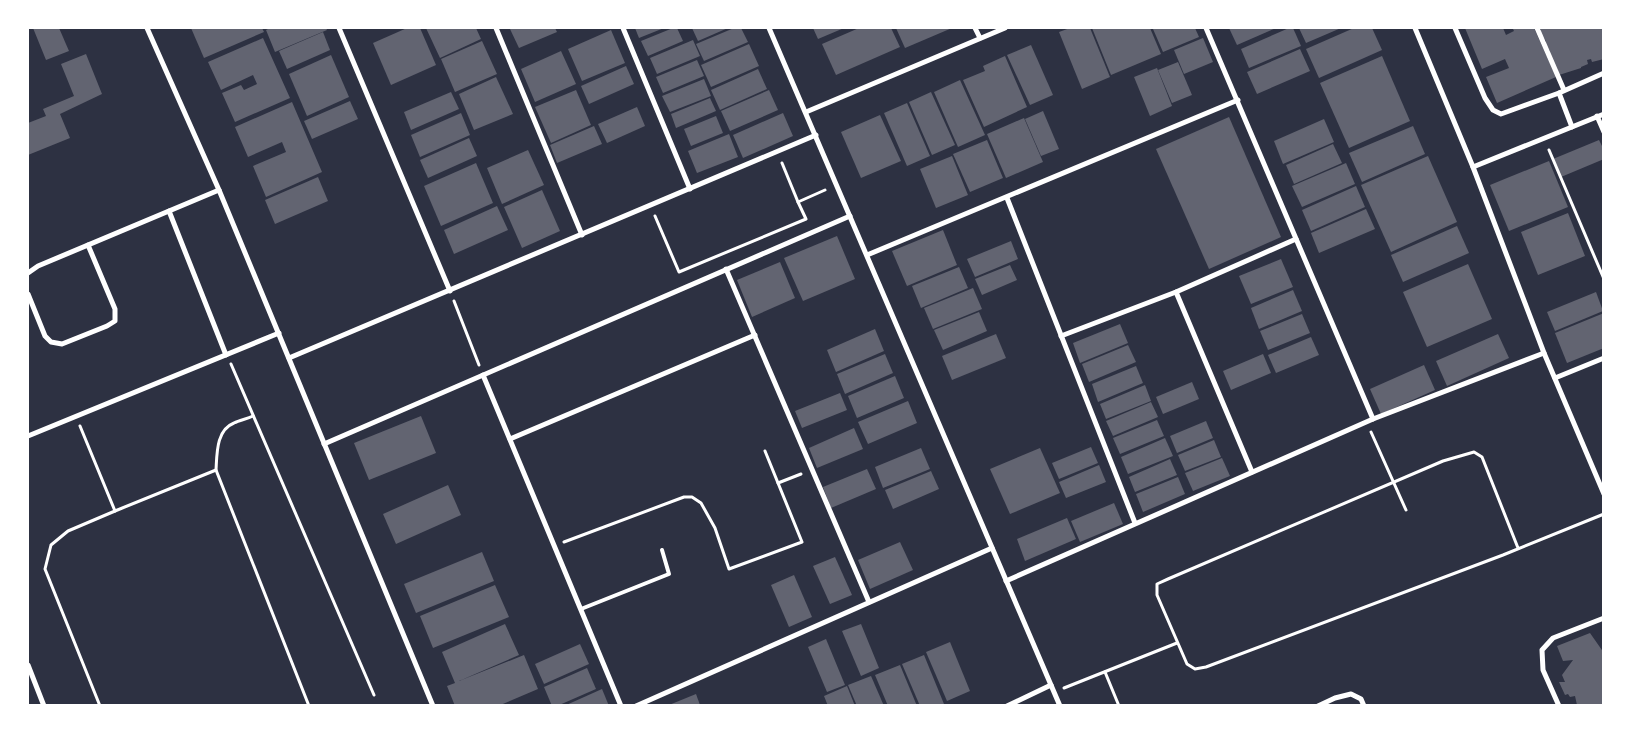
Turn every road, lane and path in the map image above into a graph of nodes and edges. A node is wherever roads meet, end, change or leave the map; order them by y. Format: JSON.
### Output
{"nodes":[{"id":1,"x":147,"y":28,"type":"edge"},
{"id":2,"x":340,"y":28,"type":"edge"},
{"id":3,"x":496,"y":28,"type":"edge"},
{"id":4,"x":623,"y":28,"type":"edge"},
{"id":5,"x":769,"y":28,"type":"edge"},
{"id":6,"x":975,"y":28,"type":"edge"},
{"id":7,"x":1005,"y":28,"type":"edge"},
{"id":8,"x":1206,"y":28,"type":"edge"},
{"id":9,"x":1416,"y":28,"type":"edge"},
{"id":10,"x":1455,"y":28,"type":"edge"},
{"id":11,"x":1537,"y":28,"type":"edge"},
{"id":12,"x":980,"y":38,"type":"junction"},
{"id":13,"x":1604,"y":73,"type":"edge"},
{"id":14,"x":1561,"y":92,"type":"junction"},
{"id":15,"x":1238,"y":100,"type":"junction"},
{"id":16,"x":806,"y":112,"type":"junction"},
{"id":17,"x":1604,"y":114,"type":"edge"},
{"id":18,"x":1597,"y":116,"type":"junction"},
{"id":19,"x":1572,"y":127,"type":"junction"},
{"id":20,"x":1604,"y":132,"type":"edge"},
{"id":21,"x":816,"y":135,"type":"junction"},
{"id":22,"x":1544,"y":138,"type":"junction"},
{"id":23,"x":773,"y":166,"type":"dead end"},
{"id":24,"x":1473,"y":166,"type":"junction"},
{"id":25,"x":837,"y":185,"type":"junction"},
{"id":26,"x":690,"y":189,"type":"junction"},
{"id":27,"x":219,"y":190,"type":"junction"},
{"id":28,"x":1007,"y":198,"type":"junction"},
{"id":29,"x":798,"y":202,"type":"junction"},
{"id":30,"x":169,"y":211,"type":"junction"},
{"id":31,"x":655,"y":216,"type":"dead end"},
{"id":32,"x":850,"y":216,"type":"junction"},
{"id":33,"x":582,"y":235,"type":"junction"},
{"id":34,"x":1296,"y":239,"type":"junction"},
{"id":35,"x":88,"y":245,"type":"junction"},
{"id":36,"x":867,"y":255,"type":"junction"},
{"id":37,"x":726,"y":269,"type":"junction"},
{"id":38,"x":28,"y":273,"type":"edge"},
{"id":39,"x":1604,"y":279,"type":"edge"},
{"id":40,"x":450,"y":291,"type":"junction"},
{"id":41,"x":1176,"y":292,"type":"junction"},
{"id":42,"x":28,"y":294,"type":"edge"},
{"id":43,"x":279,"y":333,"type":"junction"},
{"id":44,"x":755,"y":335,"type":"junction"},
{"id":45,"x":1061,"y":336,"type":"junction"},
{"id":46,"x":1544,"y":352,"type":"junction"},
{"id":47,"x":226,"y":355,"type":"junction"},
{"id":48,"x":289,"y":358,"type":"junction"},
{"id":49,"x":1604,"y":358,"type":"edge"},
{"id":50,"x":483,"y":375,"type":"junction"},
{"id":51,"x":1555,"y":378,"type":"junction"},
{"id":52,"x":76,"y":416,"type":"junction"},
{"id":53,"x":253,"y":416,"type":"junction"},
{"id":54,"x":1373,"y":419,"type":"junction"},
{"id":55,"x":1366,"y":422,"type":"junction"},
{"id":56,"x":28,"y":436,"type":"edge"},
{"id":57,"x":510,"y":439,"type":"junction"},
{"id":58,"x":324,"y":444,"type":"junction"},
{"id":59,"x":765,"y":451,"type":"dead end"},
{"id":60,"x":812,"y":469,"type":"junction"},
{"id":61,"x":216,"y":470,"type":"junction"},
{"id":62,"x":1252,"y":472,"type":"junction"},
{"id":63,"x":778,"y":483,"type":"junction"},
{"id":64,"x":1394,"y":483,"type":"junction"},
{"id":65,"x":1604,"y":494,"type":"edge"},
{"id":66,"x":1406,"y":510,"type":"dead end"},
{"id":67,"x":115,"y":511,"type":"junction"},
{"id":68,"x":1604,"y":514,"type":"edge"},
{"id":69,"x":1135,"y":524,"type":"junction"},
{"id":70,"x":554,"y":545,"type":"junction"},
{"id":71,"x":992,"y":548,"type":"junction"},
{"id":72,"x":1518,"y":548,"type":"junction"},
{"id":73,"x":662,"y":550,"type":"dead end"},
{"id":74,"x":1006,"y":581,"type":"junction"},
{"id":75,"x":869,"y":602,"type":"junction"},
{"id":76,"x":581,"y":609,"type":"junction"},
{"id":77,"x":1604,"y":618,"type":"edge"},
{"id":78,"x":1177,"y":643,"type":"junction"},
{"id":79,"x":28,"y":665,"type":"edge"},
{"id":80,"x":1105,"y":672,"type":"junction"},
{"id":81,"x":1051,"y":685,"type":"junction"},
{"id":82,"x":1054,"y":692,"type":"junction"},
{"id":83,"x":374,"y":695,"type":"dead end"},
{"id":84,"x":44,"y":706,"type":"edge"},
{"id":85,"x":100,"y":706,"type":"edge"},
{"id":86,"x":310,"y":706,"type":"edge"},
{"id":87,"x":433,"y":706,"type":"edge"},
{"id":88,"x":621,"y":706,"type":"edge"},
{"id":89,"x":636,"y":706,"type":"edge"},
{"id":90,"x":1006,"y":706,"type":"edge"},
{"id":91,"x":1060,"y":706,"type":"edge"},
{"id":92,"x":1119,"y":706,"type":"edge"},
{"id":93,"x":1318,"y":706,"type":"edge"},
{"id":94,"x":1364,"y":706,"type":"edge"},
{"id":95,"x":1559,"y":706,"type":"edge"}],
"edges":[{"from":1,"to":27,"type":"street"},
{"from":2,"to":40,"type":"street"},
{"from":3,"to":33,"type":"street"},
{"from":4,"to":26,"type":"street"},
{"from":5,"to":16,"type":"street"},
{"from":6,"to":12,"type":"street"},
{"from":7,"to":12,"type":"street"},
{"from":8,"to":15,"type":"street"},
{"from":9,"to":24,"type":"street"},
{"from":10,"to":14,"type":"street"},
{"from":11,"to":14,"type":"street"},
{"from":12,"to":16,"type":"street"},
{"from":13,"to":14,"type":"street"},
{"from":14,"to":19,"type":"street"},
{"from":15,"to":28,"type":"street"},
{"from":15,"to":34,"type":"street"},
{"from":16,"to":21,"type":"street"},
{"from":17,"to":18,"type":"street"},
{"from":18,"to":19,"type":"street"},
{"from":18,"to":20,"type":"street"},
{"from":19,"to":22,"type":"street"},
{"from":21,"to":25,"type":"street"},
{"from":21,"to":26,"type":"street"},
{"from":22,"to":24,"type":"street"},
{"from":22,"to":39,"type":"path"},
{"from":23,"to":29,"type":"path"},
{"from":24,"to":46,"type":"street"},
{"from":25,"to":29,"type":"path"},
{"from":25,"to":32,"type":"street"},
{"from":26,"to":33,"type":"street"},
{"from":27,"to":30,"type":"street"},
{"from":27,"to":43,"type":"street"},
{"from":28,"to":36,"type":"street"},
{"from":28,"to":45,"type":"street"},
{"from":29,"to":31,"type":"path"},
{"from":30,"to":35,"type":"street"},
{"from":30,"to":47,"type":"street"},
{"from":32,"to":36,"type":"street"},
{"from":32,"to":37,"type":"street"},
{"from":33,"to":40,"type":"street"},
{"from":34,"to":41,"type":"street"},
{"from":34,"to":54,"type":"street"},
{"from":35,"to":38,"type":"street"},
{"from":35,"to":42,"type":"street"},
{"from":36,"to":71,"type":"street"},
{"from":37,"to":44,"type":"street"},
{"from":37,"to":50,"type":"street"},
{"from":40,"to":48,"type":"street"},
{"from":40,"to":50,"type":"path"},
{"from":41,"to":45,"type":"street"},
{"from":41,"to":62,"type":"street"},
{"from":43,"to":47,"type":"street"},
{"from":43,"to":48,"type":"street"},
{"from":44,"to":57,"type":"street"},
{"from":44,"to":60,"type":"street"},
{"from":45,"to":69,"type":"street"},
{"from":46,"to":51,"type":"street"},
{"from":46,"to":54,"type":"street"},
{"from":47,"to":52,"type":"street"},
{"from":47,"to":53,"type":"path"},
{"from":48,"to":58,"type":"street"},
{"from":49,"to":51,"type":"street"},
{"from":50,"to":57,"type":"street"},
{"from":50,"to":58,"type":"street"},
{"from":51,"to":65,"type":"street"},
{"from":52,"to":56,"type":"street"},
{"from":52,"to":67,"type":"path"},
{"from":53,"to":61,"type":"path"},
{"from":53,"to":83,"type":"path"},
{"from":54,"to":55,"type":"street"},
{"from":55,"to":62,"type":"street"},
{"from":55,"to":64,"type":"path"},
{"from":57,"to":70,"type":"street"},
{"from":58,"to":87,"type":"street"},
{"from":59,"to":63,"type":"path"},
{"from":60,"to":63,"type":"path"},
{"from":60,"to":75,"type":"street"},
{"from":61,"to":67,"type":"path"},
{"from":61,"to":86,"type":"path"},
{"from":62,"to":69,"type":"street"},
{"from":63,"to":70,"type":"path"},
{"from":64,"to":66,"type":"path"},
{"from":64,"to":72,"type":"path"},
{"from":64,"to":78,"type":"path"},
{"from":67,"to":85,"type":"path"},
{"from":68,"to":72,"type":"path"},
{"from":69,"to":74,"type":"street"},
{"from":70,"to":76,"type":"street"},
{"from":71,"to":74,"type":"street"},
{"from":71,"to":75,"type":"street"},
{"from":72,"to":78,"type":"path"},
{"from":73,"to":76,"type":"lane"},
{"from":74,"to":81,"type":"street"},
{"from":75,"to":89,"type":"street"},
{"from":76,"to":88,"type":"street"},
{"from":77,"to":95,"type":"street"},
{"from":78,"to":80,"type":"path"},
{"from":79,"to":84,"type":"street"},
{"from":80,"to":82,"type":"path"},
{"from":80,"to":92,"type":"path"},
{"from":81,"to":82,"type":"street"},
{"from":81,"to":90,"type":"street"},
{"from":82,"to":91,"type":"street"},
{"from":93,"to":94,"type":"street"}]}
